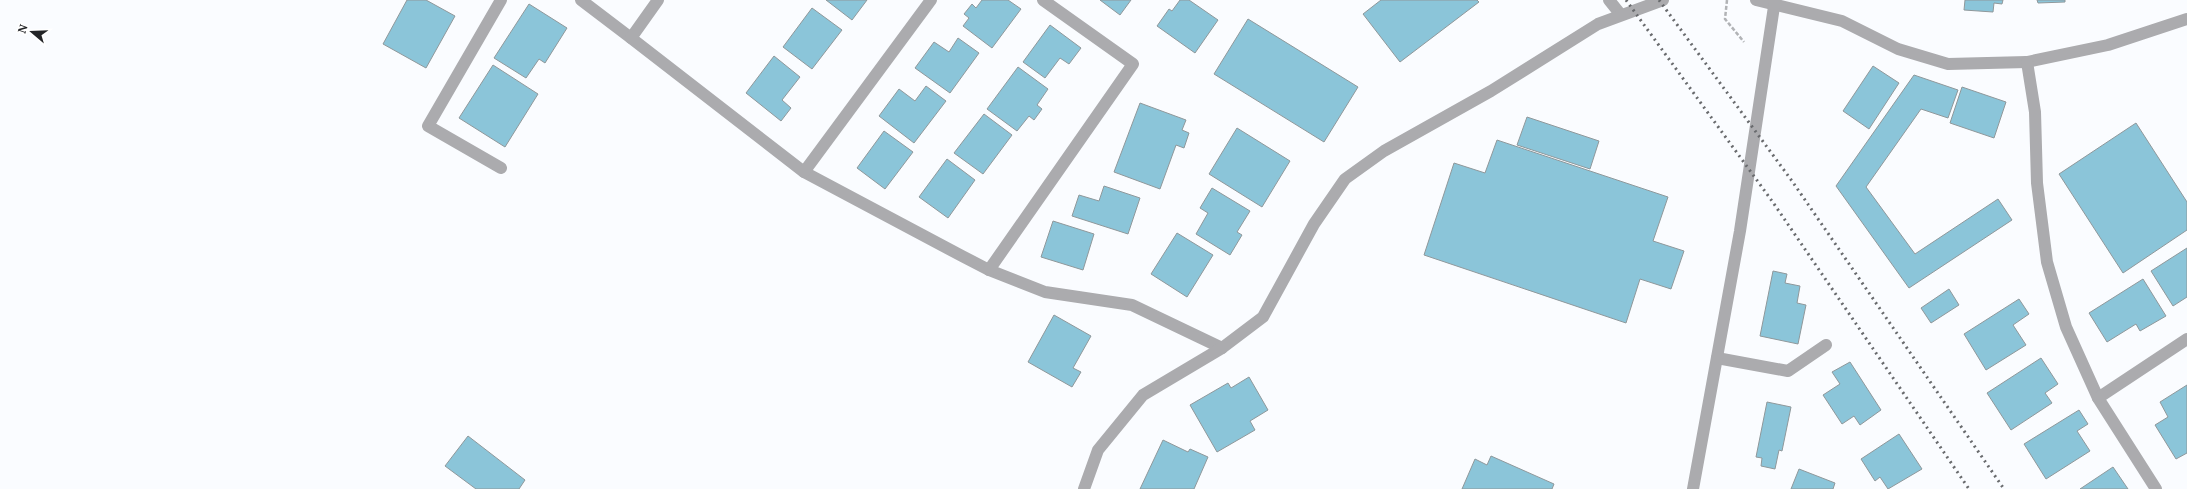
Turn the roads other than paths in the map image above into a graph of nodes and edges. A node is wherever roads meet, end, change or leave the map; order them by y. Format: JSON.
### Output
{"nodes":[{"id":1,"x":501,"y":0,"type":"edge"},
{"id":2,"x":581,"y":0,"type":"edge"},
{"id":3,"x":658,"y":0,"type":"edge"},
{"id":4,"x":931,"y":0,"type":"edge"},
{"id":5,"x":1043,"y":0,"type":"edge"},
{"id":6,"x":1609,"y":0,"type":"edge"},
{"id":7,"x":1663,"y":0,"type":"edge"},
{"id":8,"x":1756,"y":0,"type":"edge"},
{"id":9,"x":1775,"y":2,"type":"edge"},
{"id":10,"x":1621,"y":15,"type":"junction"},
{"id":11,"x":2187,"y":19,"type":"edge"},
{"id":12,"x":631,"y":38,"type":"junction"},
{"id":13,"x":2027,"y":62,"type":"junction"},
{"id":14,"x":501,"y":168,"type":"dead end"},
{"id":15,"x":804,"y":172,"type":"junction"},
{"id":16,"x":989,"y":270,"type":"junction"},
{"id":17,"x":2187,"y":339,"type":"edge"},
{"id":18,"x":1826,"y":345,"type":"dead end"},
{"id":19,"x":1222,"y":348,"type":"junction"},
{"id":20,"x":1716,"y":358,"type":"junction"},
{"id":21,"x":2098,"y":398,"type":"junction"},
{"id":22,"x":1084,"y":489,"type":"edge"},
{"id":23,"x":1693,"y":489,"type":"edge"},
{"id":24,"x":2156,"y":489,"type":"edge"}],
"edges":[{"from":1,"to":14,"type":"street"},
{"from":2,"to":12,"type":"street"},
{"from":3,"to":12,"type":"street"},
{"from":4,"to":15,"type":"street"},
{"from":5,"to":16,"type":"street"},
{"from":6,"to":10,"type":"street"},
{"from":7,"to":10,"type":"street"},
{"from":8,"to":9,"type":"street"},
{"from":9,"to":13,"type":"street"},
{"from":9,"to":20,"type":"street"},
{"from":10,"to":19,"type":"street"},
{"from":11,"to":13,"type":"street"},
{"from":12,"to":15,"type":"street"},
{"from":13,"to":21,"type":"street"},
{"from":15,"to":16,"type":"street"},
{"from":16,"to":19,"type":"street"},
{"from":17,"to":21,"type":"street"},
{"from":18,"to":20,"type":"street"},
{"from":19,"to":22,"type":"street"},
{"from":20,"to":23,"type":"street"},
{"from":21,"to":24,"type":"street"}]}
